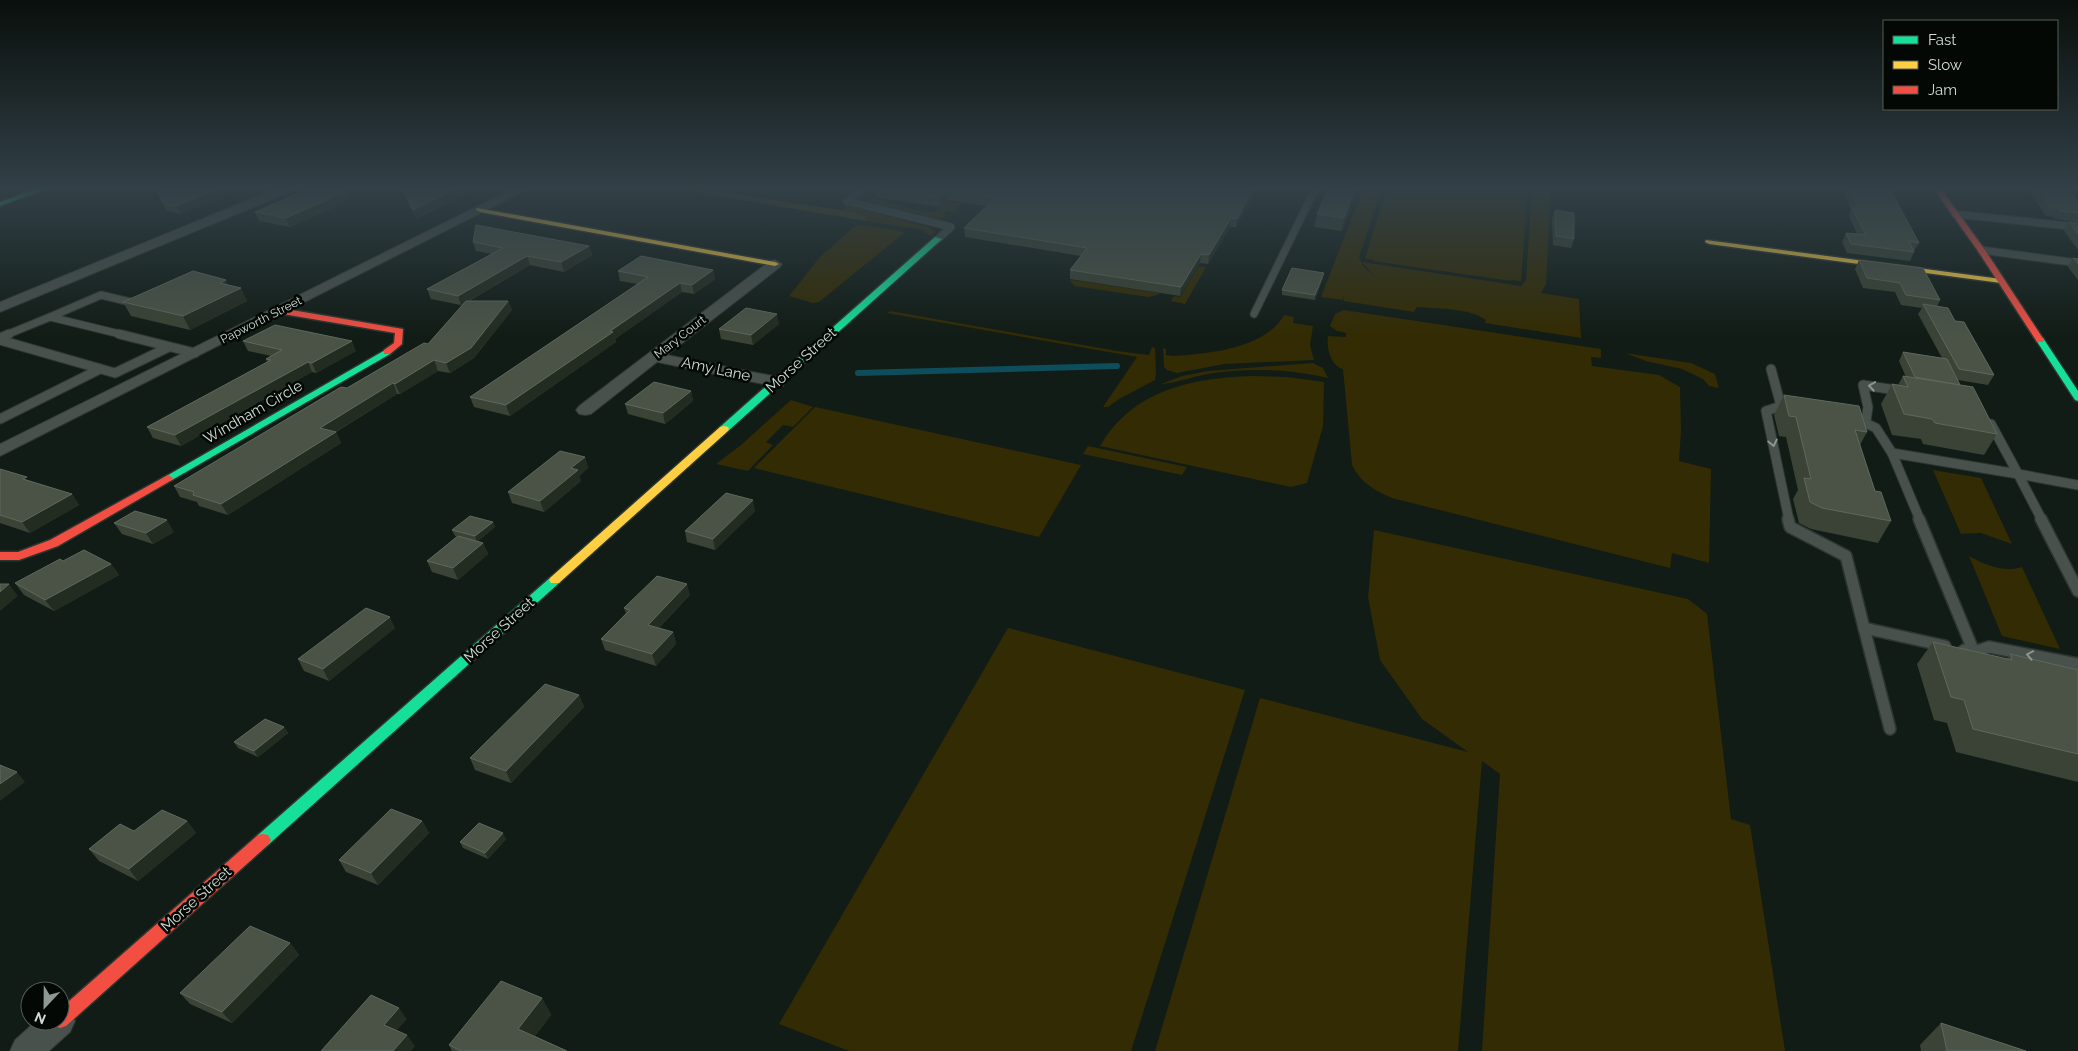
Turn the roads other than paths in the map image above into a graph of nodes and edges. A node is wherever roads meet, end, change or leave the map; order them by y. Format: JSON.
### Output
{"nodes":[{"id":1,"x":165,"y":238,"type":"edge"},
{"id":2,"x":424,"y":238,"type":"edge"},
{"id":3,"x":633,"y":238,"type":"edge"},
{"id":4,"x":1291,"y":238,"type":"edge"},
{"id":5,"x":1972,"y":238,"type":"edge"},
{"id":6,"x":938,"y":239,"type":"edge"},
{"id":7,"x":1709,"y":242,"type":"dead end"},
{"id":8,"x":1981,"y":250,"type":"junction"},
{"id":9,"x":2078,"y":263,"type":"edge"},
{"id":10,"x":775,"y":264,"type":"joint"},
{"id":11,"x":2001,"y":281,"type":"junction"},
{"id":12,"x":3,"y":304,"type":"edge"},
{"id":13,"x":141,"y":305,"type":"edge"},
{"id":14,"x":280,"y":311,"type":"junction"},
{"id":15,"x":1254,"y":314,"type":"dead end"},
{"id":16,"x":50,"y":317,"type":"junction"},
{"id":17,"x":0,"y":339,"type":"edge"},
{"id":18,"x":169,"y":347,"type":"junction"},
{"id":19,"x":195,"y":353,"type":"junction"},
{"id":20,"x":655,"y":357,"type":"junction"},
{"id":21,"x":100,"y":369,"type":"junction"},
{"id":22,"x":1772,"y":369,"type":"dead end"},
{"id":23,"x":777,"y":382,"type":"junction"},
{"id":24,"x":2073,"y":382,"type":"edge"},
{"id":25,"x":1912,"y":392,"type":"edge"},
{"id":26,"x":2078,"y":398,"type":"edge"},
{"id":27,"x":1780,"y":406,"type":"junction"},
{"id":28,"x":1800,"y":409,"type":"edge"},
{"id":29,"x":585,"y":410,"type":"dead end"},
{"id":30,"x":1984,"y":412,"type":"edge"},
{"id":31,"x":1847,"y":418,"type":"edge"},
{"id":32,"x":0,"y":420,"type":"edge"},
{"id":33,"x":1866,"y":421,"type":"junction"},
{"id":34,"x":0,"y":451,"type":"edge"},
{"id":35,"x":1892,"y":453,"type":"junction"},
{"id":36,"x":2018,"y":474,"type":"junction"},
{"id":37,"x":2078,"y":485,"type":"edge"},
{"id":38,"x":0,"y":556,"type":"edge"},
{"id":39,"x":2078,"y":591,"type":"edge"},
{"id":40,"x":1864,"y":628,"type":"junction"},
{"id":41,"x":1974,"y":652,"type":"junction"},
{"id":42,"x":1989,"y":659,"type":"edge"},
{"id":43,"x":2078,"y":664,"type":"edge"},
{"id":44,"x":1890,"y":729,"type":"dead end"},
{"id":45,"x":70,"y":1012,"type":"edge"},
{"id":46,"x":49,"y":1031,"type":"edge"},
{"id":47,"x":26,"y":1051,"type":"edge"}],
"edges":[{"from":1,"to":12,"type":"street"},
{"from":2,"to":14,"type":"street","name":"Papworth Street"},
{"from":3,"to":10,"type":"street"},
{"from":4,"to":15,"type":"lane"},
{"from":5,"to":8,"type":"street"},
{"from":6,"to":23,"type":"street","name":"Morse Street"},
{"from":7,"to":11,"type":"street"},
{"from":8,"to":9,"type":"lane"},
{"from":8,"to":11,"type":"street"},
{"from":10,"to":20,"type":"street","name":"Mary Court"},
{"from":11,"to":24,"type":"street"},
{"from":13,"to":16,"type":"lane"},
{"from":14,"to":19,"type":"street","name":"Papworth Street"},
{"from":14,"to":38,"type":"street","name":"Windham Circle"},
{"from":16,"to":17,"type":"lane"},
{"from":16,"to":18,"type":"lane"},
{"from":17,"to":21,"type":"lane"},
{"from":18,"to":19,"type":"lane"},
{"from":18,"to":21,"type":"lane"},
{"from":19,"to":34,"type":"street","name":"Papworth Street"},
{"from":20,"to":23,"type":"street","name":"Amy Lane"},
{"from":20,"to":29,"type":"street","name":"Mary Court"},
{"from":21,"to":32,"type":"lane"},
{"from":22,"to":27,"type":"lane"},
{"from":23,"to":45,"type":"street","name":"Morse Street"},
{"from":24,"to":26,"type":"street"},
{"from":25,"to":33,"type":"lane","one_way":true},
{"from":27,"to":28,"type":"lane"},
{"from":27,"to":40,"type":"lane","one_way":true},
{"from":30,"to":36,"type":"lane"},
{"from":31,"to":33,"type":"lane"},
{"from":33,"to":35,"type":"lane"},
{"from":35,"to":36,"type":"lane"},
{"from":35,"to":41,"type":"lane"},
{"from":36,"to":37,"type":"lane"},
{"from":36,"to":39,"type":"lane"},
{"from":40,"to":41,"type":"lane"},
{"from":40,"to":44,"type":"lane"},
{"from":41,"to":42,"type":"lane"},
{"from":43,"to":41,"type":"lane","one_way":true},
{"from":46,"to":47,"type":"street","name":"Morse Street"}]}
